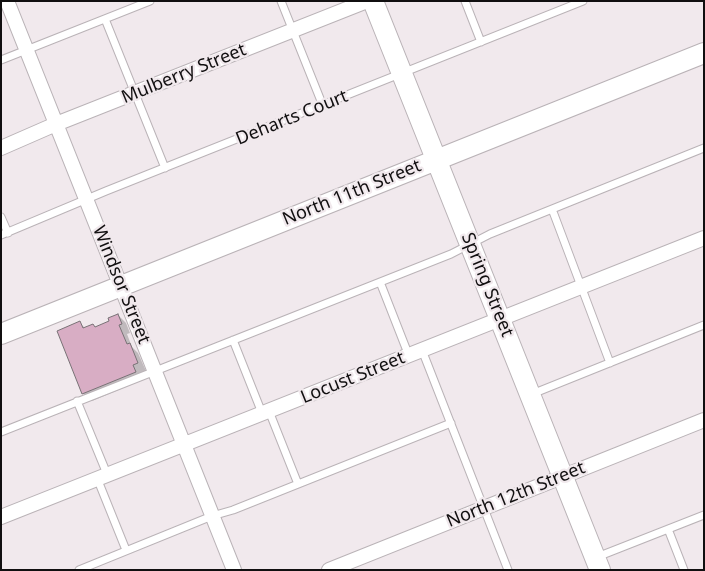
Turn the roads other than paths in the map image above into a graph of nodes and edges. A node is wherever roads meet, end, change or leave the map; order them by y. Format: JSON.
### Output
{"nodes":[{"id":1,"x":150,"y":1,"type":"edge"},
{"id":2,"x":281,"y":1,"type":"edge"},
{"id":3,"x":368,"y":1,"type":"edge"},
{"id":4,"x":372,"y":1,"type":"edge"},
{"id":5,"x":464,"y":1,"type":"edge"},
{"id":6,"x":584,"y":1,"type":"edge"},
{"id":7,"x":6,"y":7,"type":"edge"},
{"id":8,"x":105,"y":19,"type":"junction"},
{"id":9,"x":293,"y":31,"type":"junction"},
{"id":10,"x":481,"y":42,"type":"junction"},
{"id":11,"x":26,"y":50,"type":"junction"},
{"id":12,"x":704,"y":53,"type":"edge"},
{"id":13,"x":1,"y":60,"type":"edge"},
{"id":14,"x":402,"y":74,"type":"junction"},
{"id":15,"x":135,"y":93,"type":"junction"},
{"id":16,"x":322,"y":106,"type":"junction"},
{"id":17,"x":56,"y":124,"type":"junction"},
{"id":18,"x":1,"y":148,"type":"edge"},
{"id":19,"x":704,"y":148,"type":"edge"},
{"id":20,"x":436,"y":160,"type":"junction"},
{"id":21,"x":165,"y":168,"type":"junction"},
{"id":22,"x":86,"y":200,"type":"junction"},
{"id":23,"x":552,"y":209,"type":"junction"},
{"id":24,"x":1,"y":216,"type":"edge"},
{"id":25,"x":5,"y":234,"type":"edge"},
{"id":26,"x":704,"y":238,"type":"edge"},
{"id":27,"x":470,"y":244,"type":"junction"},
{"id":28,"x":380,"y":282,"type":"junction"},
{"id":29,"x":121,"y":286,"type":"junction"},
{"id":30,"x":581,"y":286,"type":"junction"},
{"id":31,"x":500,"y":318,"type":"junction"},
{"id":32,"x":704,"y":325,"type":"edge"},
{"id":33,"x":1,"y":334,"type":"edge"},
{"id":34,"x":233,"y":340,"type":"junction"},
{"id":35,"x":422,"y":350,"type":"junction"},
{"id":36,"x":409,"y":356,"type":"junction"},
{"id":37,"x":610,"y":362,"type":"junction"},
{"id":38,"x":155,"y":370,"type":"junction"},
{"id":39,"x":531,"y":394,"type":"junction"},
{"id":40,"x":77,"y":401,"type":"junction"},
{"id":41,"x":265,"y":412,"type":"junction"},
{"id":42,"x":704,"y":420,"type":"edge"},
{"id":43,"x":451,"y":423,"type":"junction"},
{"id":44,"x":1,"y":432,"type":"edge"},
{"id":45,"x":184,"y":444,"type":"junction"},
{"id":46,"x":102,"y":476,"type":"junction"},
{"id":47,"x":563,"y":476,"type":"junction"},
{"id":48,"x":298,"y":484,"type":"junction"},
{"id":49,"x":484,"y":508,"type":"junction"},
{"id":50,"x":704,"y":515,"type":"edge"},
{"id":51,"x":212,"y":516,"type":"junction"},
{"id":52,"x":1,"y":517,"type":"edge"},
{"id":53,"x":668,"y":529,"type":"junction"},
{"id":54,"x":126,"y":550,"type":"junction"},
{"id":55,"x":598,"y":564,"type":"edge"},
{"id":56,"x":79,"y":570,"type":"edge"},
{"id":57,"x":234,"y":570,"type":"edge"},
{"id":58,"x":329,"y":570,"type":"edge"},
{"id":59,"x":508,"y":570,"type":"edge"},
{"id":60,"x":684,"y":570,"type":"edge"}],
"edges":[{"from":1,"to":8,"type":"lane"},
{"from":2,"to":9,"type":"lane"},
{"from":3,"to":9,"type":"street","name":"Mulberry Street"},
{"from":4,"to":14,"type":"street","name":"Spring Street"},
{"from":5,"to":10,"type":"lane"},
{"from":6,"to":10,"type":"lane","name":"Deharts Court"},
{"from":7,"to":11,"type":"street","name":"Windsor Street"},
{"from":8,"to":11,"type":"lane"},
{"from":8,"to":15,"type":"lane"},
{"from":9,"to":15,"type":"street","name":"Mulberry Street"},
{"from":9,"to":16,"type":"lane"},
{"from":10,"to":14,"type":"lane","name":"Deharts Court"},
{"from":11,"to":13,"type":"lane"},
{"from":11,"to":17,"type":"street","name":"Windsor Street"},
{"from":12,"to":20,"type":"street","name":"North 11th Street"},
{"from":14,"to":16,"type":"lane","name":"Deharts Court"},
{"from":14,"to":20,"type":"street","name":"Spring Street"},
{"from":15,"to":17,"type":"street","name":"Mulberry Street"},
{"from":15,"to":21,"type":"lane"},
{"from":16,"to":21,"type":"lane","name":"Deharts Court"},
{"from":17,"to":18,"type":"street","name":"Mulberry Street"},
{"from":17,"to":22,"type":"street","name":"Windsor Street"},
{"from":19,"to":23,"type":"lane"},
{"from":20,"to":27,"type":"street","name":"Spring Street"},
{"from":20,"to":29,"type":"street","name":"North 11th Street"},
{"from":21,"to":22,"type":"lane","name":"Deharts Court"},
{"from":22,"to":25,"type":"lane","name":"Deharts Court"},
{"from":22,"to":29,"type":"street","name":"Windsor Street"},
{"from":23,"to":27,"type":"lane"},
{"from":23,"to":30,"type":"lane"},
{"from":24,"to":25,"type":"lane"},
{"from":26,"to":30,"type":"street","name":"Locust Street"},
{"from":27,"to":28,"type":"lane"},
{"from":27,"to":31,"type":"street","name":"Spring Street"},
{"from":28,"to":34,"type":"lane"},
{"from":28,"to":36,"type":"lane"},
{"from":29,"to":33,"type":"street","name":"North 11th Street"},
{"from":29,"to":38,"type":"street","name":"Windsor Street"},
{"from":30,"to":31,"type":"street","name":"Locust Street"},
{"from":30,"to":37,"type":"lane"},
{"from":31,"to":35,"type":"street","name":"Locust Street"},
{"from":31,"to":39,"type":"street","name":"Spring Street"},
{"from":32,"to":37,"type":"lane"},
{"from":34,"to":38,"type":"lane"},
{"from":34,"to":41,"type":"lane"},
{"from":35,"to":36,"type":"street","name":"Locust Street"},
{"from":35,"to":43,"type":"lane"},
{"from":36,"to":41,"type":"street","name":"Locust Street"},
{"from":37,"to":39,"type":"lane"},
{"from":38,"to":40,"type":"lane"},
{"from":38,"to":45,"type":"street","name":"Windsor Street"},
{"from":39,"to":47,"type":"street","name":"Spring Street"},
{"from":40,"to":44,"type":"lane"},
{"from":40,"to":46,"type":"lane"},
{"from":41,"to":45,"type":"street","name":"Locust Street"},
{"from":41,"to":48,"type":"lane"},
{"from":42,"to":47,"type":"street","name":"North 12th Street"},
{"from":43,"to":48,"type":"lane"},
{"from":43,"to":49,"type":"lane"},
{"from":45,"to":46,"type":"street","name":"Locust Street"},
{"from":45,"to":51,"type":"street","name":"Windsor Street"},
{"from":46,"to":52,"type":"street","name":"Locust Street"},
{"from":46,"to":54,"type":"lane"},
{"from":47,"to":49,"type":"street","name":"North 12th Street"},
{"from":47,"to":55,"type":"street","name":"Spring Street"},
{"from":48,"to":51,"type":"lane"},
{"from":49,"to":58,"type":"street","name":"North 12th Street"},
{"from":49,"to":59,"type":"lane"},
{"from":50,"to":53,"type":"lane"},
{"from":51,"to":54,"type":"lane"},
{"from":51,"to":57,"type":"street","name":"Windsor Street"},
{"from":53,"to":55,"type":"lane"},
{"from":53,"to":60,"type":"lane"},
{"from":54,"to":56,"type":"lane"}]}
